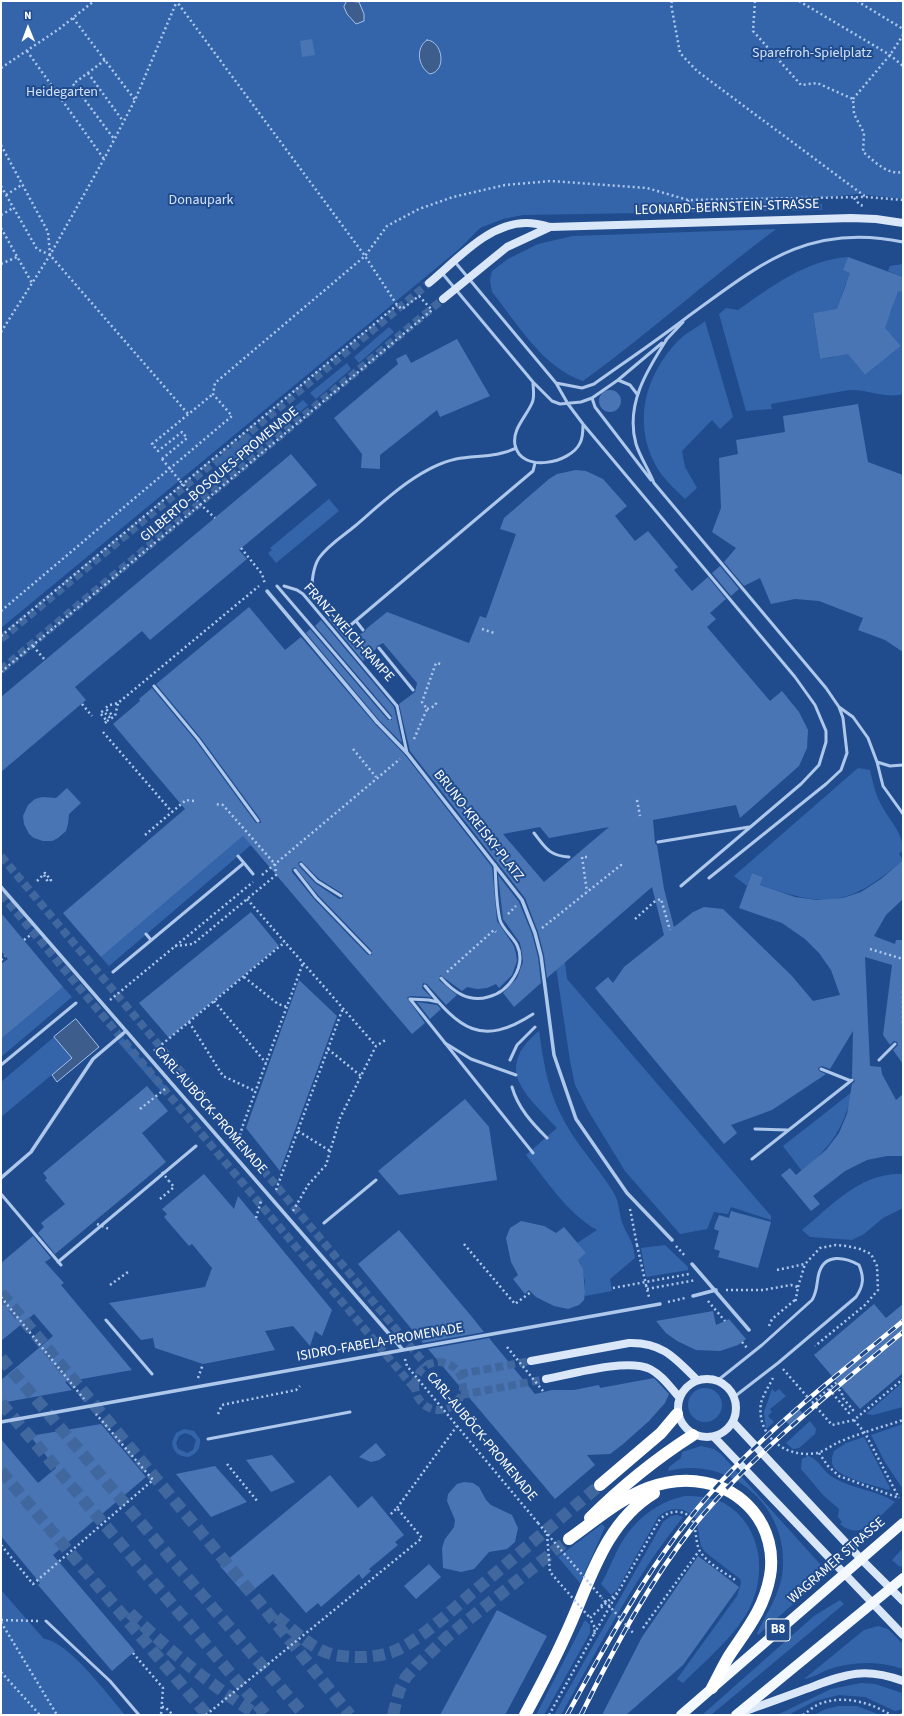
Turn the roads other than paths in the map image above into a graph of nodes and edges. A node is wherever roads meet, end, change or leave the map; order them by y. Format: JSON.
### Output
{"nodes":[{"id":1,"x":903,"y":223,"type":"edge"},
{"id":2,"x":550,"y":227,"type":"junction"},
{"id":3,"x":903,"y":242,"type":"edge"},
{"id":4,"x":455,"y":262,"type":"junction"},
{"id":5,"x":442,"y":272,"type":"junction"},
{"id":6,"x":468,"y":278,"type":"junction"},
{"id":7,"x":429,"y":283,"type":"tunnel mouth"},
{"id":8,"x":455,"y":289,"type":"junction"},
{"id":9,"x":443,"y":299,"type":"tunnel mouth"},
{"id":10,"x":686,"y":318,"type":"junction"},
{"id":11,"x":667,"y":339,"type":"junction"},
{"id":12,"x":618,"y":380,"type":"junction"},
{"id":13,"x":534,"y":382,"type":"junction"},
{"id":14,"x":556,"y":383,"type":"junction"},
{"id":15,"x":637,"y":394,"type":"junction"},
{"id":16,"x":592,"y":398,"type":"junction"},
{"id":17,"x":568,"y":404,"type":"junction"},
{"id":18,"x":583,"y":424,"type":"junction"},
{"id":19,"x":516,"y":448,"type":"junction"},
{"id":20,"x":535,"y":463,"type":"junction"},
{"id":21,"x":654,"y":483,"type":"junction"},
{"id":22,"x":266,"y":591,"type":"dead end"},
{"id":23,"x":311,"y":597,"type":"dead end"},
{"id":24,"x":356,"y":621,"type":"junction"},
{"id":25,"x":346,"y":629,"type":"dead end"},
{"id":26,"x":363,"y":630,"type":"dead end"},
{"id":27,"x":378,"y":648,"type":"dead end"},
{"id":28,"x":154,"y":686,"type":"dead end"},
{"id":29,"x":413,"y":690,"type":"dead end"},
{"id":30,"x":839,"y":707,"type":"junction"},
{"id":31,"x":390,"y":718,"type":"dead end"},
{"id":32,"x":407,"y":753,"type":"junction"},
{"id":33,"x":876,"y":762,"type":"junction"},
{"id":34,"x":903,"y":765,"type":"edge"},
{"id":35,"x":903,"y":814,"type":"edge"},
{"id":36,"x":258,"y":821,"type":"dead end"},
{"id":37,"x":750,"y":827,"type":"junction"},
{"id":38,"x":534,"y":833,"type":"dead end"},
{"id":39,"x":658,"y":842,"type":"dead end"},
{"id":40,"x":238,"y":856,"type":"dead end"},
{"id":41,"x":569,"y":857,"type":"dead end"},
{"id":42,"x":244,"y":863,"type":"junction"},
{"id":43,"x":301,"y":864,"type":"dead end"},
{"id":44,"x":495,"y":865,"type":"junction"},
{"id":45,"x":295,"y":870,"type":"dead end"},
{"id":46,"x":253,"y":874,"type":"dead end"},
{"id":47,"x":709,"y":878,"type":"dead end"},
{"id":48,"x":681,"y":886,"type":"dead end"},
{"id":49,"x":1,"y":887,"type":"edge"},
{"id":50,"x":341,"y":896,"type":"dead end"},
{"id":51,"x":146,"y":934,"type":"dead end"},
{"id":52,"x":151,"y":940,"type":"junction"},
{"id":53,"x":370,"y":953,"type":"dead end"},
{"id":54,"x":113,"y":972,"type":"dead end"},
{"id":55,"x":441,"y":978,"type":"road end"},
{"id":56,"x":425,"y":986,"type":"dead end"},
{"id":57,"x":438,"y":1002,"type":"junction"},
{"id":58,"x":76,"y":1003,"type":"dead end"},
{"id":59,"x":533,"y":1014,"type":"dead end"},
{"id":60,"x":535,"y":1027,"type":"dead end"},
{"id":61,"x":126,"y":1031,"type":"junction"},
{"id":62,"x":445,"y":1043,"type":"junction"},
{"id":63,"x":895,"y":1044,"type":"dead end"},
{"id":64,"x":510,"y":1060,"type":"dead end"},
{"id":65,"x":879,"y":1060,"type":"dead end"},
{"id":66,"x":1,"y":1065,"type":"edge"},
{"id":67,"x":821,"y":1070,"type":"dead end"},
{"id":68,"x":516,"y":1075,"type":"dead end"},
{"id":69,"x":512,"y":1087,"type":"dead end"},
{"id":70,"x":755,"y":1129,"type":"dead end"},
{"id":71,"x":788,"y":1130,"type":"junction"},
{"id":72,"x":548,"y":1138,"type":"dead end"},
{"id":73,"x":196,"y":1146,"type":"dead end"},
{"id":74,"x":533,"y":1153,"type":"dead end"},
{"id":75,"x":752,"y":1159,"type":"dead end"},
{"id":76,"x":1,"y":1178,"type":"edge"},
{"id":77,"x":376,"y":1180,"type":"dead end"},
{"id":78,"x":1,"y":1194,"type":"edge"},
{"id":79,"x":324,"y":1223,"type":"dead end"},
{"id":80,"x":672,"y":1240,"type":"road end"},
{"id":81,"x":58,"y":1262,"type":"junction"},
{"id":82,"x":692,"y":1264,"type":"road end"},
{"id":83,"x":61,"y":1265,"type":"dead end"},
{"id":84,"x":716,"y":1290,"type":"junction"},
{"id":85,"x":693,"y":1296,"type":"road end"},
{"id":86,"x":660,"y":1304,"type":"road end"},
{"id":87,"x":106,"y":1320,"type":"dead end"},
{"id":88,"x":749,"y":1330,"type":"dead end"},
{"id":89,"x":402,"y":1350,"type":"junction"},
{"id":90,"x":531,"y":1361,"type":"tunnel mouth"},
{"id":91,"x":152,"y":1374,"type":"dead end"},
{"id":92,"x":546,"y":1379,"type":"tunnel mouth"},
{"id":93,"x":697,"y":1380,"type":"junction"},
{"id":94,"x":717,"y":1381,"type":"junction"},
{"id":95,"x":679,"y":1397,"type":"junction"},
{"id":96,"x":734,"y":1397,"type":"junction"},
{"id":97,"x":350,"y":1412,"type":"dead end"},
{"id":98,"x":677,"y":1414,"type":"junction"},
{"id":99,"x":1,"y":1422,"type":"edge"},
{"id":100,"x":733,"y":1422,"type":"junction"},
{"id":101,"x":693,"y":1435,"type":"junction"},
{"id":102,"x":714,"y":1437,"type":"junction"},
{"id":103,"x":208,"y":1439,"type":"dead end"},
{"id":104,"x":670,"y":1483,"type":"junction"},
{"id":105,"x":600,"y":1485,"type":"tunnel mouth"},
{"id":106,"x":903,"y":1523,"type":"edge"},
{"id":107,"x":861,"y":1559,"type":"junction"},
{"id":108,"x":844,"y":1573,"type":"junction"},
{"id":109,"x":903,"y":1578,"type":"edge"},
{"id":110,"x":891,"y":1588,"type":"junction"},
{"id":111,"x":903,"y":1601,"type":"edge"},
{"id":112,"x":873,"y":1603,"type":"junction"},
{"id":113,"x":46,"y":1621,"type":"road end"},
{"id":114,"x":903,"y":1635,"type":"edge"},
{"id":115,"x":903,"y":1681,"type":"edge"},
{"id":116,"x":712,"y":1688,"type":"junction"},
{"id":117,"x":737,"y":1714,"type":"edge"},
{"id":118,"x":139,"y":1715,"type":"edge"},
{"id":119,"x":525,"y":1715,"type":"edge"},
{"id":120,"x":681,"y":1715,"type":"edge"}],
"edges":[{"from":1,"to":2,"type":"main road","name":"LEONARD-BERNSTEIN-STRASSE"},
{"from":2,"to":4,"type":"main road","name":"LEONARD-BERNSTEIN-STRASSE"},
{"from":2,"to":6,"type":"main road","name":"LEONARD-BERNSTEIN-STRASSE"},
{"from":3,"to":10,"type":"lane"},
{"from":4,"to":5,"type":"main road","name":"LEONARD-BERNSTEIN-STRASSE"},
{"from":4,"to":6,"type":"lane"},
{"from":5,"to":7,"type":"main road","name":"LEONARD-BERNSTEIN-STRASSE"},
{"from":5,"to":8,"type":"lane"},
{"from":6,"to":8,"type":"main road","name":"LEONARD-BERNSTEIN-STRASSE"},
{"from":6,"to":14,"type":"lane"},
{"from":8,"to":9,"type":"main road","name":"LEONARD-BERNSTEIN-STRASSE"},
{"from":8,"to":13,"type":"lane"},
{"from":10,"to":11,"type":"lane"},
{"from":10,"to":14,"type":"lane"},
{"from":11,"to":12,"type":"lane"},
{"from":11,"to":15,"type":"lane"},
{"from":12,"to":15,"type":"lane"},
{"from":12,"to":16,"type":"lane"},
{"from":13,"to":17,"type":"lane"},
{"from":13,"to":19,"type":"lane"},
{"from":14,"to":17,"type":"lane"},
{"from":15,"to":21,"type":"lane"},
{"from":16,"to":17,"type":"lane"},
{"from":16,"to":21,"type":"lane"},
{"from":17,"to":18,"type":"lane"},
{"from":18,"to":20,"type":"lane"},
{"from":18,"to":37,"type":"lane"},
{"from":19,"to":20,"type":"lane"},
{"from":19,"to":23,"type":"lane"},
{"from":20,"to":24,"type":"lane"},
{"from":21,"to":30,"type":"lane"},
{"from":22,"to":32,"type":"street","name":"BRUNO-KREISKY-PLATZ","bridge":true},
{"from":24,"to":25,"type":"lane"},
{"from":24,"to":26,"type":"lane"},
{"from":27,"to":29,"type":"lane"},
{"from":28,"to":36,"type":"lane"},
{"from":30,"to":33,"type":"lane"},
{"from":30,"to":47,"type":"lane"},
{"from":31,"to":32,"type":"lane","name":"FRANZ-WEICH-RAMPE","bridge":true},
{"from":32,"to":44,"type":"street","name":"BRUNO-KREISKY-PLATZ"},
{"from":33,"to":34,"type":"lane"},
{"from":33,"to":35,"type":"lane"},
{"from":37,"to":39,"type":"lane"},
{"from":37,"to":48,"type":"lane"},
{"from":38,"to":41,"type":"lane"},
{"from":40,"to":42,"type":"lane"},
{"from":42,"to":46,"type":"lane"},
{"from":42,"to":52,"type":"lane"},
{"from":43,"to":50,"type":"lane"},
{"from":44,"to":55,"type":"lane"},
{"from":44,"to":80,"type":"street","name":"BRUNO-KREISKY-PLATZ"},
{"from":45,"to":53,"type":"lane"},
{"from":49,"to":61,"type":"street","name":"CARL-AUBÖCK-PROMENADE"},
{"from":51,"to":52,"type":"lane"},
{"from":52,"to":54,"type":"lane"},
{"from":56,"to":57,"type":"lane"},
{"from":57,"to":59,"type":"lane"},
{"from":57,"to":62,"type":"lane"},
{"from":58,"to":66,"type":"lane"},
{"from":60,"to":64,"type":"lane"},
{"from":61,"to":76,"type":"street"},
{"from":61,"to":89,"type":"street","name":"CARL-AUBÖCK-PROMENADE"},
{"from":62,"to":68,"type":"lane","bridge":true},
{"from":62,"to":74,"type":"lane"},
{"from":63,"to":65,"type":"lane"},
{"from":67,"to":71,"type":"lane"},
{"from":69,"to":72,"type":"lane"},
{"from":70,"to":71,"type":"lane"},
{"from":71,"to":75,"type":"lane"},
{"from":73,"to":81,"type":"lane"},
{"from":77,"to":79,"type":"lane"},
{"from":78,"to":81,"type":"lane"},
{"from":81,"to":83,"type":"lane"},
{"from":82,"to":84,"type":"street"},
{"from":84,"to":85,"type":"street"},
{"from":84,"to":88,"type":"street"},
{"from":86,"to":89,"type":"street","name":"ISIDRO-FABELA-PROMENADE"},
{"from":87,"to":91,"type":"lane"},
{"from":89,"to":99,"type":"street","name":"ISIDRO-FABELA-PROMENADE"},
{"from":90,"to":93,"type":"main road"},
{"from":92,"to":95,"type":"main road"},
{"from":93,"to":94,"type":"main road"},
{"from":93,"to":95,"type":"main road"},
{"from":94,"to":96,"type":"main road"},
{"from":94,"to":96,"type":"lane"},
{"from":95,"to":98,"type":"main road"},
{"from":96,"to":100,"type":"main road"},
{"from":97,"to":103,"type":"lane"},
{"from":98,"to":101,"type":"main road"},
{"from":98,"to":105,"type":"highway"},
{"from":100,"to":102,"type":"main road"},
{"from":100,"to":107,"type":"main road"},
{"from":101,"to":102,"type":"main road"},
{"from":101,"to":104,"type":"highway"},
{"from":102,"to":108,"type":"main road"},
{"from":104,"to":116,"type":"highway"},
{"from":104,"to":119,"type":"highway"},
{"from":106,"to":107,"type":"main road","name":"WAGRAMER STRASSE","number":"B8"},
{"from":107,"to":108,"type":"main road","name":"WAGRAMER STRASSE","number":"B8"},
{"from":107,"to":110,"type":"main road"},
{"from":108,"to":112,"type":"main road"},
{"from":108,"to":116,"type":"main road","name":"WAGRAMER STRASSE","number":"B8"},
{"from":109,"to":110,"type":"main road"},
{"from":110,"to":111,"type":"main road"},
{"from":110,"to":112,"type":"main road"},
{"from":112,"to":114,"type":"main road"},
{"from":112,"to":117,"type":"main road"},
{"from":113,"to":118,"type":"lane"},
{"from":115,"to":117,"type":"main road"},
{"from":116,"to":120,"type":"main road","name":"WAGRAMER STRASSE","number":"B8"}]}
